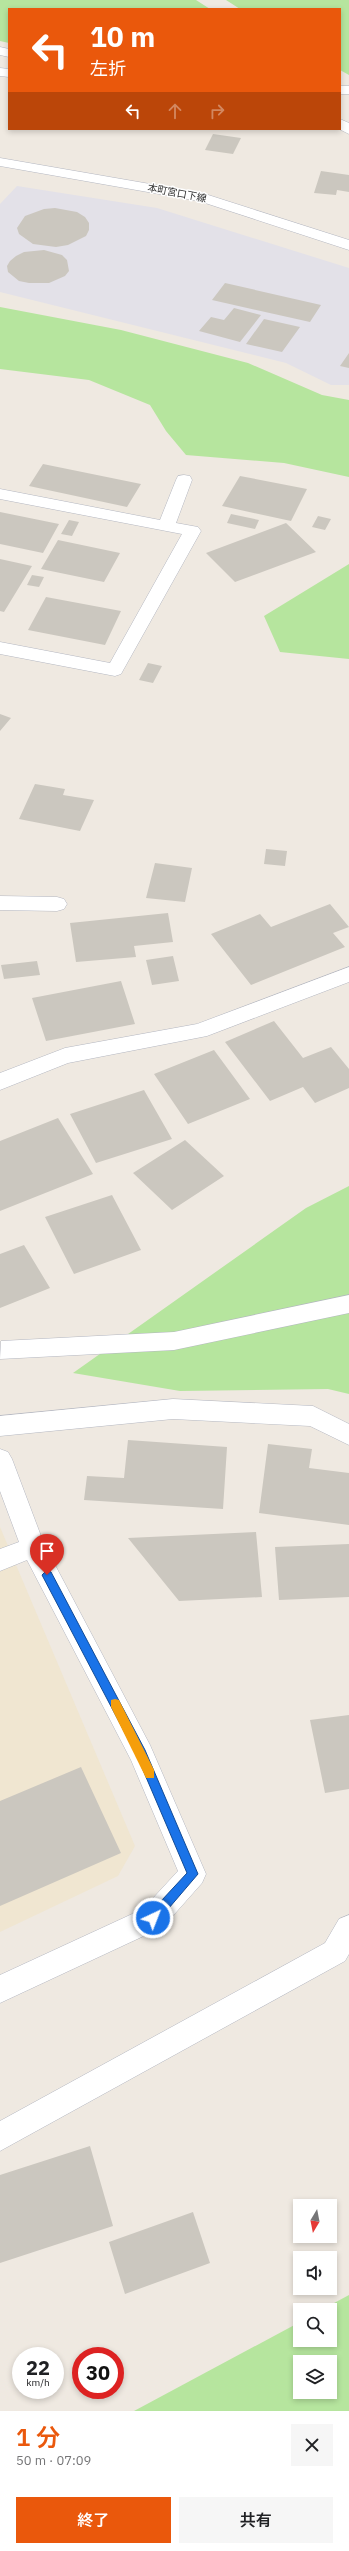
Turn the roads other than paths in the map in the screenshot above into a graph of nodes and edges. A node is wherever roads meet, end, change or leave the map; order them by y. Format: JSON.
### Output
{"nodes":[{"id":1,"x":341,"y":124,"type":"edge"},
{"id":2,"x":349,"y":130,"type":"edge"},
{"id":3,"x":0,"y":162,"type":"edge"},
{"id":4,"x":349,"y":245,"type":"edge"},
{"id":5,"x":184,"y":480,"type":"dead end"},
{"id":6,"x":0,"y":494,"type":"edge"},
{"id":7,"x":166,"y":526,"type":"junction"},
{"id":8,"x":0,"y":648,"type":"edge"},
{"id":9,"x":0,"y":902,"type":"edge"},
{"id":10,"x":57,"y":904,"type":"dead end"},
{"id":11,"x":349,"y":974,"type":"edge"},
{"id":12,"x":0,"y":1082,"type":"edge"},
{"id":13,"x":349,"y":1304,"type":"edge"},
{"id":14,"x":1,"y":1350,"type":"dead end"},
{"id":15,"x":0,"y":1426,"type":"edge"},
{"id":16,"x":349,"y":1435,"type":"edge"},
{"id":17,"x":0,"y":1459,"type":"edge"},
{"id":18,"x":33,"y":1547,"type":"junction"},
{"id":19,"x":0,"y":1560,"type":"edge"},
{"id":20,"x":349,"y":1928,"type":"edge"},
{"id":21,"x":0,"y":1989,"type":"edge"},
{"id":22,"x":0,"y":2137,"type":"edge"}],
"edges":[{"from":1,"to":2,"type":"street"},
{"from":3,"to":4,"type":"street","name":"本町宮口下線"},
{"from":5,"to":7,"type":"street"},
{"from":6,"to":7,"type":"street"},
{"from":7,"to":8,"type":"street"},
{"from":9,"to":10,"type":"street"},
{"from":11,"to":12,"type":"street"},
{"from":13,"to":14,"type":"street"},
{"from":15,"to":16,"type":"street"},
{"from":17,"to":18,"type":"street"},
{"from":18,"to":19,"type":"street"},
{"from":18,"to":21,"type":"street"},
{"from":20,"to":22,"type":"street"}]}
